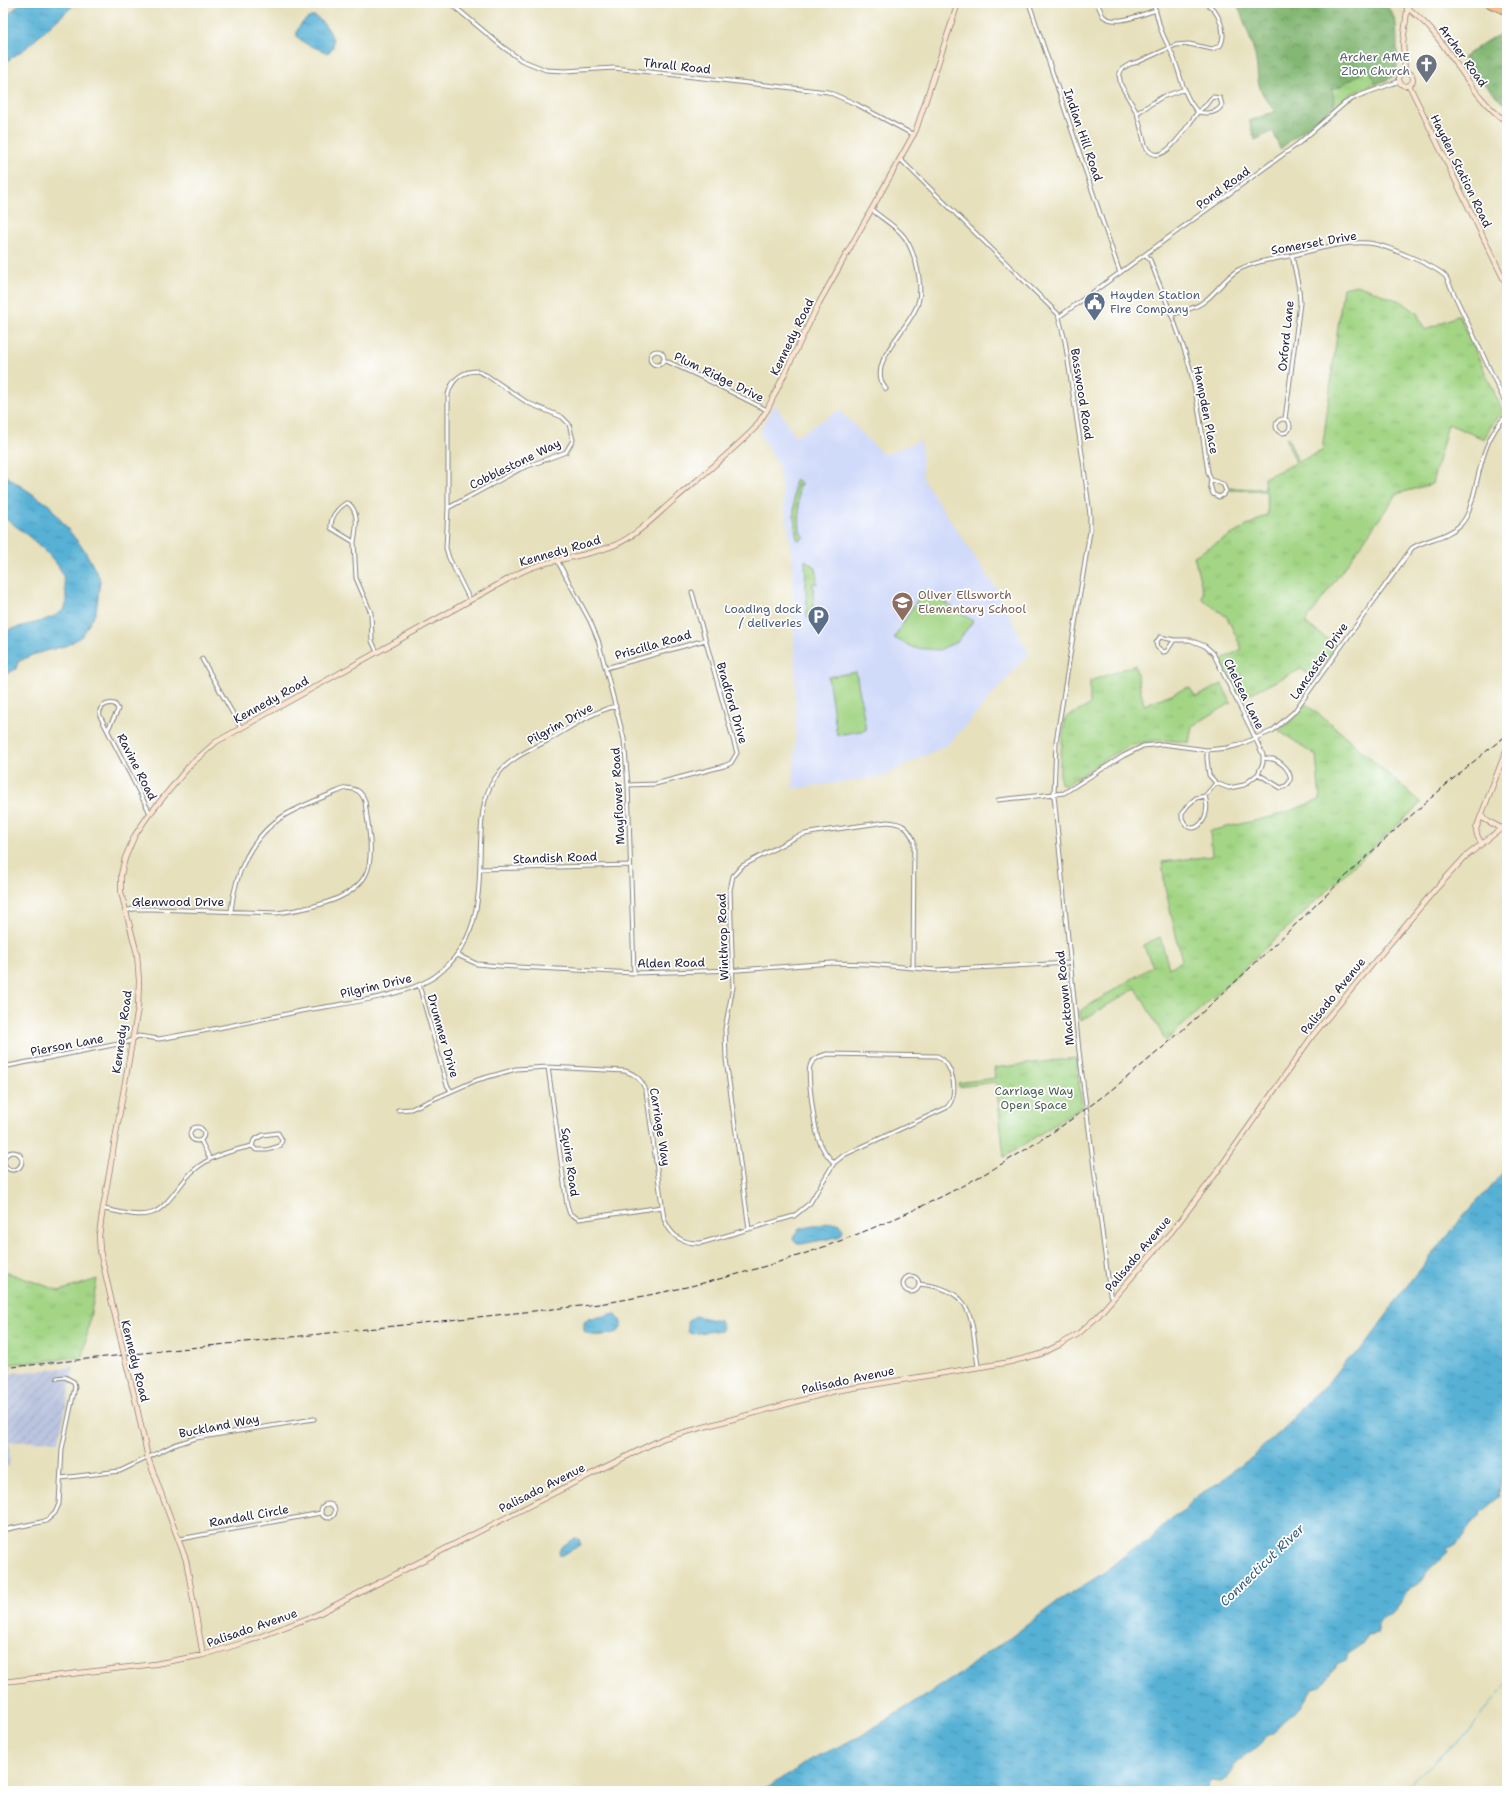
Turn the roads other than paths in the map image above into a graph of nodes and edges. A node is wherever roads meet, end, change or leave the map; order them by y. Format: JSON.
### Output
{"nodes":[{"id":1,"x":450,"y":3,"type":"edge"},
{"id":2,"x":958,"y":3,"type":"edge"},
{"id":3,"x":1029,"y":3,"type":"edge"},
{"id":4,"x":1097,"y":3,"type":"edge"},
{"id":5,"x":1153,"y":3,"type":"edge"},
{"id":6,"x":1205,"y":3,"type":"edge"},
{"id":7,"x":1402,"y":3,"type":"edge"},
{"id":8,"x":1487,"y":3,"type":"edge"},
{"id":9,"x":1408,"y":5,"type":"edge"},
{"id":10,"x":1156,"y":10,"type":"junction"},
{"id":11,"x":1507,"y":12,"type":"edge"},
{"id":12,"x":1170,"y":48,"type":"junction"},
{"id":13,"x":1405,"y":72,"type":"junction"},
{"id":14,"x":1400,"y":81,"type":"junction"},
{"id":15,"x":1409,"y":85,"type":"junction"},
{"id":16,"x":1185,"y":89,"type":"junction"},
{"id":17,"x":1198,"y":112,"type":"junction"},
{"id":18,"x":1137,"y":113,"type":"junction"},
{"id":19,"x":1507,"y":122,"type":"edge"},
{"id":20,"x":914,"y":136,"type":"junction"},
{"id":21,"x":900,"y":160,"type":"junction"},
{"id":22,"x":872,"y":210,"type":"junction"},
{"id":23,"x":1146,"y":255,"type":"junction"},
{"id":24,"x":1292,"y":255,"type":"junction"},
{"id":25,"x":1120,"y":273,"type":"junction"},
{"id":26,"x":1507,"y":286,"type":"edge"},
{"id":27,"x":1171,"y":315,"type":"junction"},
{"id":28,"x":1060,"y":316,"type":"junction"},
{"id":29,"x":664,"y":360,"type":"junction"},
{"id":30,"x":886,"y":389,"type":"dead end"},
{"id":31,"x":1507,"y":406,"type":"edge"},
{"id":32,"x":767,"y":410,"type":"junction"},
{"id":33,"x":1507,"y":415,"type":"edge"},
{"id":34,"x":1285,"y":419,"type":"junction"},
{"id":35,"x":1211,"y":480,"type":"junction"},
{"id":36,"x":448,"y":508,"type":"junction"},
{"id":37,"x":354,"y":542,"type":"junction"},
{"id":38,"x":557,"y":560,"type":"junction"},
{"id":39,"x":692,"y":592,"type":"dead end"},
{"id":40,"x":470,"y":600,"type":"junction"},
{"id":41,"x":705,"y":640,"type":"junction"},
{"id":42,"x":1174,"y":640,"type":"junction"},
{"id":43,"x":378,"y":652,"type":"junction"},
{"id":44,"x":202,"y":659,"type":"dead end"},
{"id":45,"x":606,"y":668,"type":"junction"},
{"id":46,"x":1064,"y":695,"type":"joint"},
{"id":47,"x":616,"y":706,"type":"junction"},
{"id":48,"x":241,"y":728,"type":"junction"},
{"id":49,"x":108,"y":730,"type":"junction"},
{"id":50,"x":1256,"y":739,"type":"junction"},
{"id":51,"x":1507,"y":748,"type":"edge"},
{"id":52,"x":1207,"y":750,"type":"junction"},
{"id":53,"x":1264,"y":758,"type":"junction"},
{"id":54,"x":1258,"y":774,"type":"junction"},
{"id":55,"x":1216,"y":783,"type":"junction"},
{"id":56,"x":628,"y":785,"type":"junction"},
{"id":57,"x":1054,"y":795,"type":"junction"},
{"id":58,"x":1205,"y":796,"type":"junction"},
{"id":59,"x":998,"y":800,"type":"dead end"},
{"id":60,"x":150,"y":813,"type":"junction"},
{"id":61,"x":1482,"y":814,"type":"junction"},
{"id":62,"x":1507,"y":824,"type":"edge"},
{"id":63,"x":1501,"y":828,"type":"junction"},
{"id":64,"x":1481,"y":843,"type":"junction"},
{"id":65,"x":630,"y":865,"type":"junction"},
{"id":66,"x":480,"y":869,"type":"junction"},
{"id":67,"x":125,"y":911,"type":"junction"},
{"id":68,"x":231,"y":911,"type":"junction"},
{"id":69,"x":457,"y":955,"type":"junction"},
{"id":70,"x":1070,"y":963,"type":"junction"},
{"id":71,"x":913,"y":968,"type":"junction"},
{"id":72,"x":732,"y":970,"type":"junction"},
{"id":73,"x":634,"y":973,"type":"junction"},
{"id":74,"x":419,"y":985,"type":"junction"},
{"id":75,"x":133,"y":1039,"type":"junction"},
{"id":76,"x":3,"y":1067,"type":"edge"},
{"id":77,"x":548,"y":1067,"type":"junction"},
{"id":78,"x":451,"y":1091,"type":"junction"},
{"id":79,"x":398,"y":1110,"type":"dead end"},
{"id":80,"x":201,"y":1141,"type":"junction"},
{"id":81,"x":252,"y":1146,"type":"junction"},
{"id":82,"x":210,"y":1159,"type":"junction"},
{"id":83,"x":834,"y":1163,"type":"junction"},
{"id":84,"x":4,"y":1164,"type":"edge"},
{"id":85,"x":662,"y":1207,"type":"junction"},
{"id":86,"x":103,"y":1209,"type":"junction"},
{"id":87,"x":749,"y":1229,"type":"junction"},
{"id":88,"x":919,"y":1284,"type":"junction"},
{"id":89,"x":1114,"y":1298,"type":"junction"},
{"id":90,"x":978,"y":1366,"type":"junction"},
{"id":91,"x":57,"y":1378,"type":"dead end"},
{"id":92,"x":314,"y":1419,"type":"dead end"},
{"id":93,"x":148,"y":1458,"type":"junction"},
{"id":94,"x":61,"y":1478,"type":"junction"},
{"id":95,"x":321,"y":1513,"type":"junction"},
{"id":96,"x":3,"y":1530,"type":"edge"},
{"id":97,"x":180,"y":1539,"type":"junction"},
{"id":98,"x":202,"y":1655,"type":"junction"},
{"id":99,"x":3,"y":1682,"type":"edge"}],
"edges":[{"from":1,"to":20,"type":"street","name":"Thrall Road"},
{"from":2,"to":20,"type":"street","name":"Kennedy Road"},
{"from":3,"to":25,"type":"street","name":"Indian Hill Road"},
{"from":4,"to":10,"type":"street"},
{"from":5,"to":10,"type":"street"},
{"from":6,"to":12,"type":"street"},
{"from":7,"to":9,"type":"street","name":"Archer Road"},
{"from":8,"to":11,"type":"highway"},
{"from":9,"to":13,"type":"street"},
{"from":9,"to":19,"type":"street","name":"Archer Road"},
{"from":10,"to":12,"type":"street"},
{"from":12,"to":16,"type":"street"},
{"from":12,"to":18,"type":"street"},
{"from":13,"to":14,"type":"street"},
{"from":13,"to":15,"type":"street"},
{"from":14,"to":15,"type":"street"},
{"from":14,"to":23,"type":"street","name":"Pond Road"},
{"from":15,"to":26,"type":"street","name":"Hayden Station Road"},
{"from":16,"to":17,"type":"street"},
{"from":16,"to":18,"type":"street"},
{"from":17,"to":17,"type":"street"},
{"from":17,"to":18,"type":"street"},
{"from":20,"to":21,"type":"street","name":"Kennedy Road"},
{"from":21,"to":22,"type":"street","name":"Kennedy Road"},
{"from":21,"to":28,"type":"street"},
{"from":22,"to":30,"type":"street"},
{"from":22,"to":32,"type":"street","name":"Kennedy Road"},
{"from":23,"to":25,"type":"street","name":"Pond Road"},
{"from":23,"to":27,"type":"street","name":"Hampden Place"},
{"from":24,"to":27,"type":"street","name":"Somerset Drive"},
{"from":24,"to":31,"type":"street","name":"Somerset Drive"},
{"from":24,"to":34,"type":"street","name":"Oxford Lane"},
{"from":25,"to":28,"type":"street","name":"Pond Road"},
{"from":27,"to":35,"type":"street","name":"Hampden Place"},
{"from":28,"to":46,"type":"street","name":"Basswood Road"},
{"from":29,"to":29,"type":"street","name":"Plum Ridge Drive"},
{"from":29,"to":32,"type":"street","name":"Plum Ridge Drive"},
{"from":32,"to":38,"type":"street","name":"Kennedy Road"},
{"from":33,"to":50,"type":"street","name":"Lancaster Drive"},
{"from":34,"to":34,"type":"street","name":"Oxford Lane"},
{"from":35,"to":35,"type":"street","name":"Hampden Place"},
{"from":36,"to":36,"type":"street","name":"Cobblestone Way"},
{"from":36,"to":40,"type":"street","name":"Cobblestone Way"},
{"from":37,"to":37,"type":"street"},
{"from":37,"to":43,"type":"street"},
{"from":38,"to":40,"type":"street","name":"Kennedy Road"},
{"from":38,"to":45,"type":"street","name":"Mayflower Road"},
{"from":39,"to":41,"type":"street","name":"Bradford Drive"},
{"from":40,"to":43,"type":"street","name":"Kennedy Road"},
{"from":41,"to":45,"type":"street","name":"Priscilla Road"},
{"from":41,"to":56,"type":"street","name":"Bradford Drive"},
{"from":42,"to":42,"type":"street","name":"Chelsea Lane"},
{"from":42,"to":50,"type":"street","name":"Chelsea Lane"},
{"from":43,"to":48,"type":"street","name":"Kennedy Road"},
{"from":44,"to":48,"type":"street"},
{"from":45,"to":47,"type":"street","name":"Mayflower Road"},
{"from":46,"to":57,"type":"street","name":"Macktown Road"},
{"from":47,"to":56,"type":"street","name":"Mayflower Road"},
{"from":47,"to":66,"type":"street","name":"Pilgrim Drive"},
{"from":48,"to":60,"type":"street","name":"Kennedy Road"},
{"from":49,"to":49,"type":"street","name":"Ravine Road"},
{"from":49,"to":60,"type":"street","name":"Ravine Road"},
{"from":50,"to":52,"type":"street","name":"Lancaster Drive"},
{"from":50,"to":53,"type":"street","name":"Chelsea Lane"},
{"from":51,"to":61,"type":"street"},
{"from":52,"to":55,"type":"street"},
{"from":52,"to":57,"type":"street","name":"Lancaster Drive"},
{"from":53,"to":54,"type":"street"},
{"from":53,"to":54,"type":"street"},
{"from":54,"to":55,"type":"street"},
{"from":55,"to":58,"type":"street"},
{"from":56,"to":65,"type":"street","name":"Mayflower Road"},
{"from":57,"to":59,"type":"street","name":"Lancaster Drive"},
{"from":57,"to":70,"type":"street","name":"Macktown Road"},
{"from":58,"to":58,"type":"street"},
{"from":60,"to":67,"type":"street","name":"Kennedy Road"},
{"from":61,"to":63,"type":"street"},
{"from":61,"to":64,"type":"street"},
{"from":62,"to":63,"type":"street","name":"Palisado Avenue"},
{"from":63,"to":64,"type":"street","name":"Palisado Avenue"},
{"from":64,"to":89,"type":"street","name":"Palisado Avenue"},
{"from":65,"to":66,"type":"street","name":"Standish Road"},
{"from":65,"to":73,"type":"street","name":"Mayflower Road"},
{"from":66,"to":69,"type":"street","name":"Pilgrim Drive"},
{"from":67,"to":68,"type":"street","name":"Glenwood Drive"},
{"from":67,"to":75,"type":"street","name":"Kennedy Road"},
{"from":68,"to":68,"type":"street","name":"Glenwood Drive"},
{"from":69,"to":73,"type":"street","name":"Alden Road"},
{"from":69,"to":74,"type":"street","name":"Pilgrim Drive"},
{"from":70,"to":71,"type":"street","name":"Alden Road"},
{"from":70,"to":89,"type":"street","name":"Macktown Road"},
{"from":71,"to":72,"type":"street","name":"Alden Road"},
{"from":71,"to":72,"type":"street","name":"Winthrop Road"},
{"from":72,"to":73,"type":"street","name":"Alden Road"},
{"from":72,"to":87,"type":"street","name":"Winthrop Road"},
{"from":74,"to":75,"type":"street","name":"Pilgrim Drive"},
{"from":74,"to":78,"type":"street","name":"Drummer Drive"},
{"from":75,"to":76,"type":"street","name":"Pierson Lane"},
{"from":75,"to":86,"type":"street","name":"Kennedy Road"},
{"from":77,"to":78,"type":"street","name":"Carriage Way"},
{"from":77,"to":85,"type":"street","name":"Carriage Way"},
{"from":77,"to":85,"type":"street","name":"Squire Road"},
{"from":78,"to":79,"type":"street","name":"Carriage Way"},
{"from":80,"to":80,"type":"street"},
{"from":80,"to":82,"type":"street"},
{"from":81,"to":81,"type":"street"},
{"from":81,"to":82,"type":"street"},
{"from":82,"to":86,"type":"street"},
{"from":83,"to":83,"type":"street","name":"Carriage Way"},
{"from":83,"to":87,"type":"street","name":"Carriage Way"},
{"from":84,"to":84,"type":"street"},
{"from":85,"to":87,"type":"street","name":"Carriage Way"},
{"from":86,"to":93,"type":"street","name":"Kennedy Road","bridge":true},
{"from":88,"to":88,"type":"street"},
{"from":88,"to":90,"type":"street"},
{"from":89,"to":90,"type":"street","name":"Palisado Avenue"},
{"from":90,"to":98,"type":"street","name":"Palisado Avenue"},
{"from":91,"to":94,"type":"street"},
{"from":92,"to":93,"type":"street","name":"Buckland Way"},
{"from":93,"to":94,"type":"street","name":"Buckland Way"},
{"from":93,"to":97,"type":"street","name":"Kennedy Road"},
{"from":94,"to":96,"type":"street"},
{"from":95,"to":95,"type":"street","name":"Randall Circle"},
{"from":95,"to":97,"type":"street","name":"Randall Circle"},
{"from":97,"to":98,"type":"street","name":"Kennedy Road"},
{"from":98,"to":99,"type":"street","name":"Palisado Avenue"}]}
